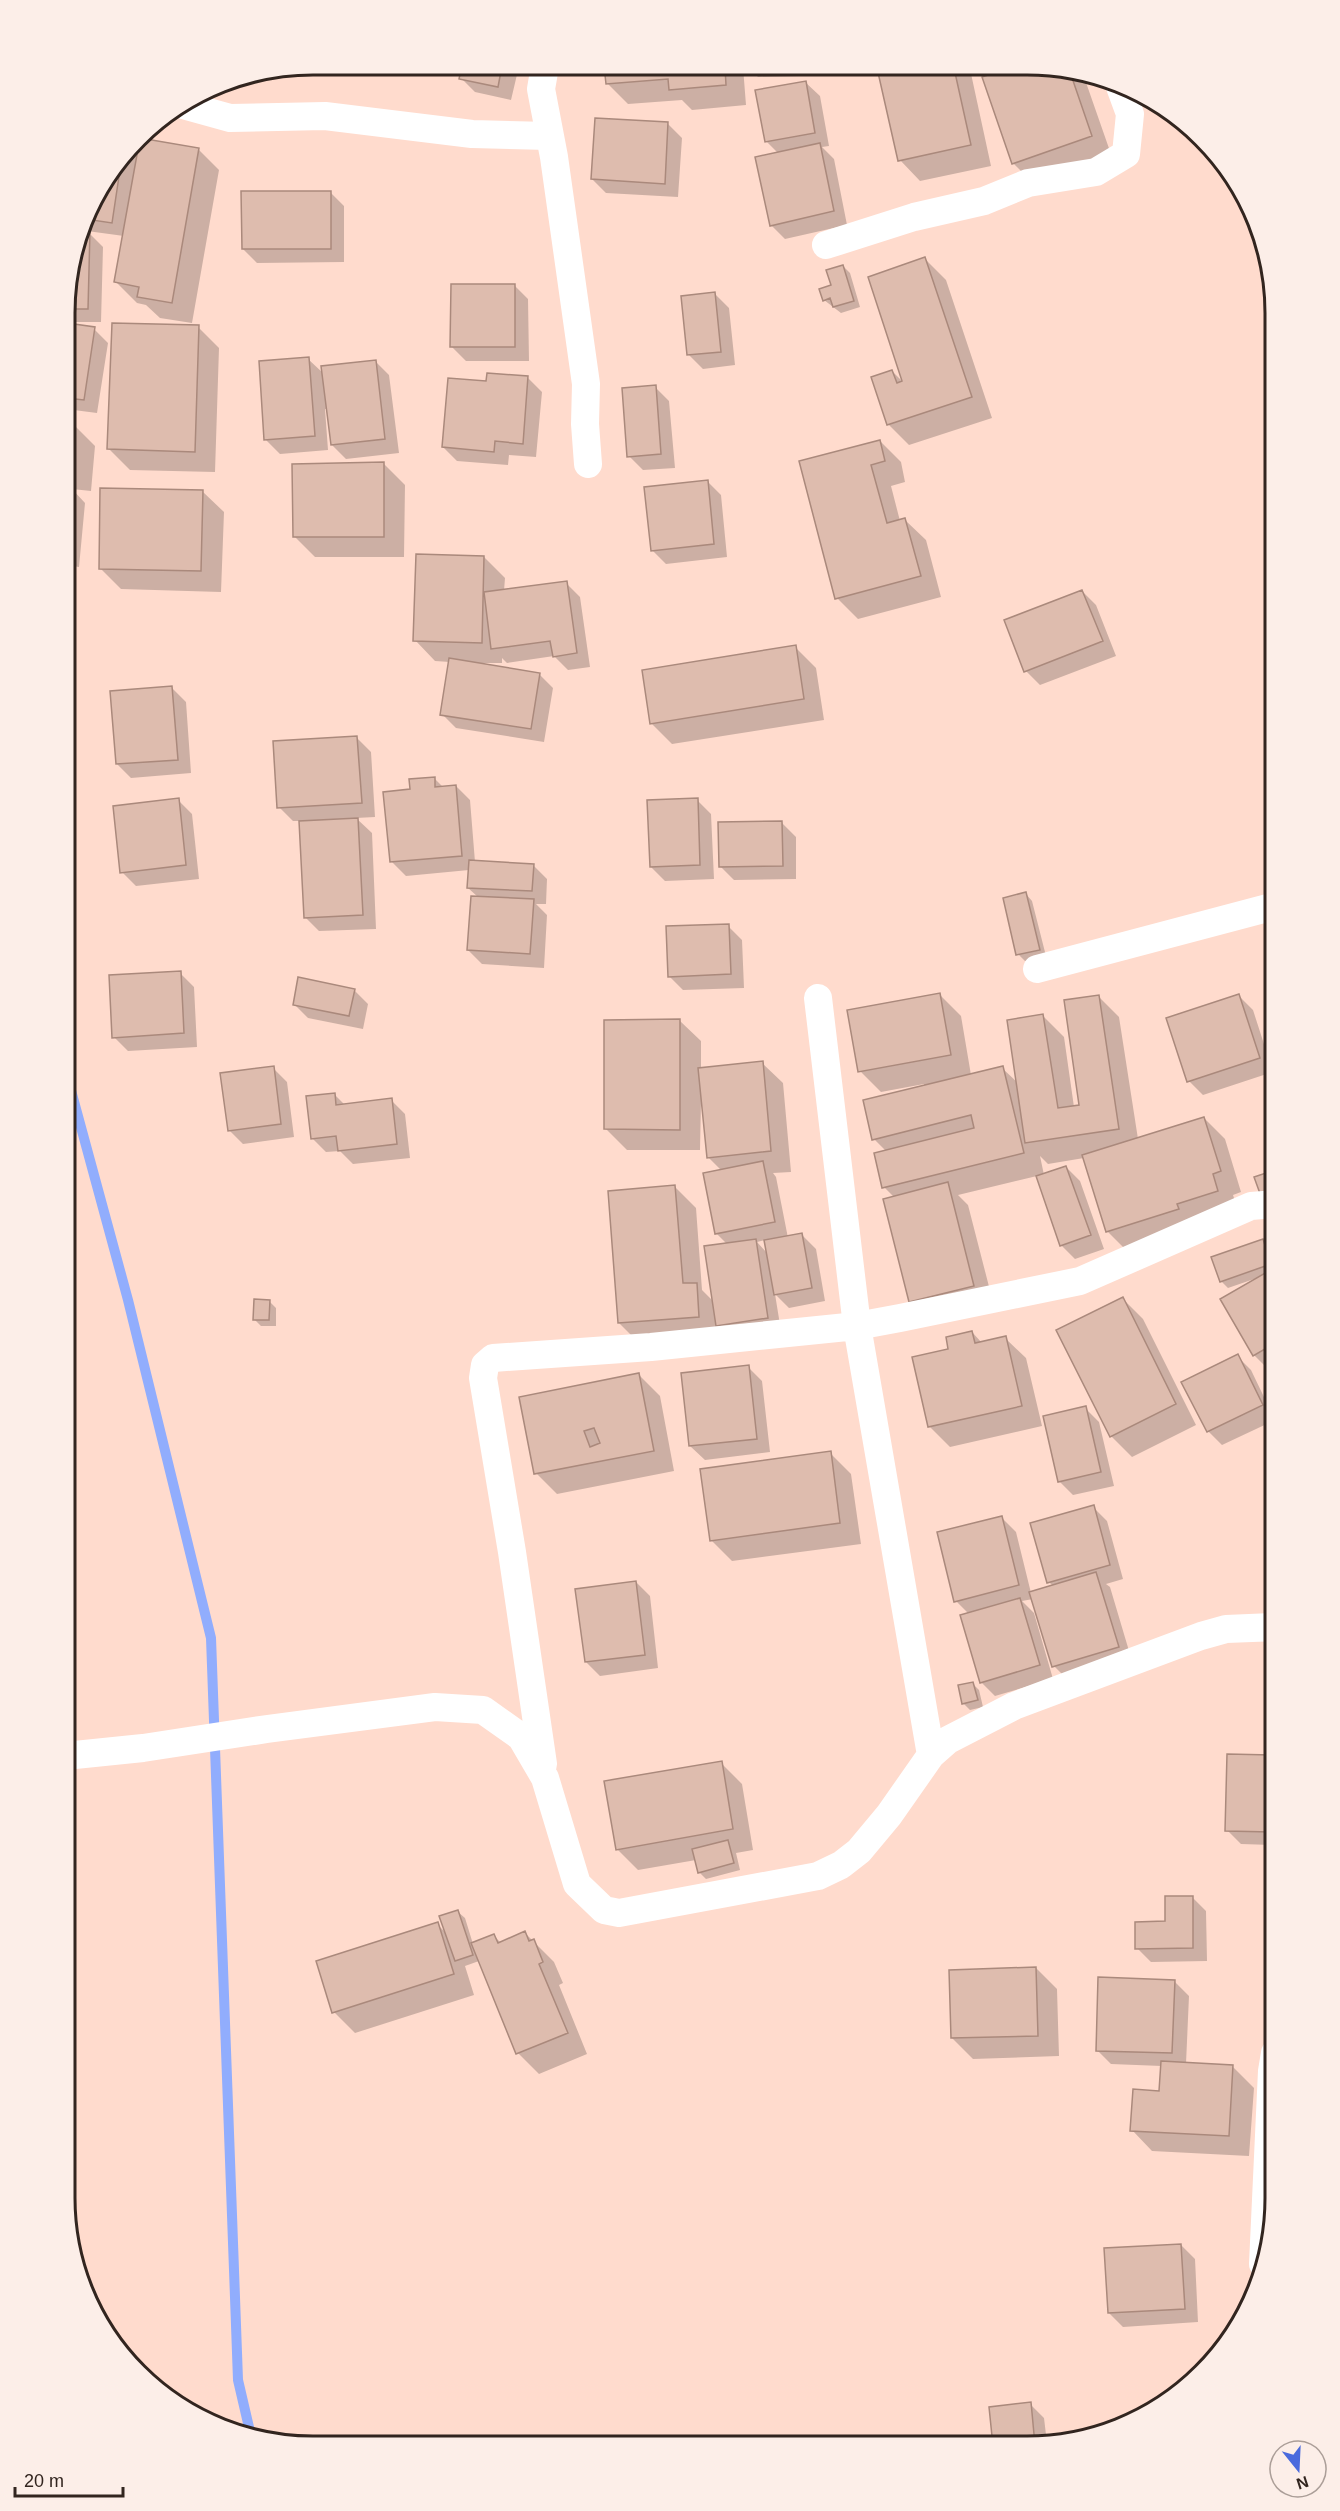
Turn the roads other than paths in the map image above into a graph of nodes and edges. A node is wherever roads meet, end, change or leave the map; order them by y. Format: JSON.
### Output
{"nodes":[{"id":1,"x":543,"y":75,"type":"edge"},
{"id":2,"x":1123,"y":96,"type":"edge"},
{"id":3,"x":193,"y":108,"type":"edge"},
{"id":4,"x":549,"y":136,"type":"junction"},
{"id":5,"x":826,"y":245,"type":"dead end"},
{"id":6,"x":588,"y":464,"type":"dead end"},
{"id":7,"x":1265,"y":909,"type":"edge"},
{"id":8,"x":1037,"y":969,"type":"dead end"},
{"id":9,"x":818,"y":998,"type":"dead end"},
{"id":10,"x":1265,"y":1205,"type":"edge"},
{"id":11,"x":857,"y":1326,"type":"junction"},
{"id":12,"x":1265,"y":1627,"type":"edge"},
{"id":13,"x":75,"y":1755,"type":"edge"},
{"id":14,"x":931,"y":1755,"type":"junction"},
{"id":15,"x":545,"y":1778,"type":"junction"}],
"edges":[{"from":1,"to":4,"type":"street"},
{"from":2,"to":5,"type":"street"},
{"from":3,"to":4,"type":"street"},
{"from":4,"to":6,"type":"street"},
{"from":7,"to":8,"type":"street"},
{"from":9,"to":11,"type":"street"},
{"from":10,"to":11,"type":"street"},
{"from":11,"to":14,"type":"street"},
{"from":11,"to":15,"type":"street"},
{"from":12,"to":14,"type":"street"},
{"from":13,"to":15,"type":"street"},
{"from":14,"to":15,"type":"street"}]}
